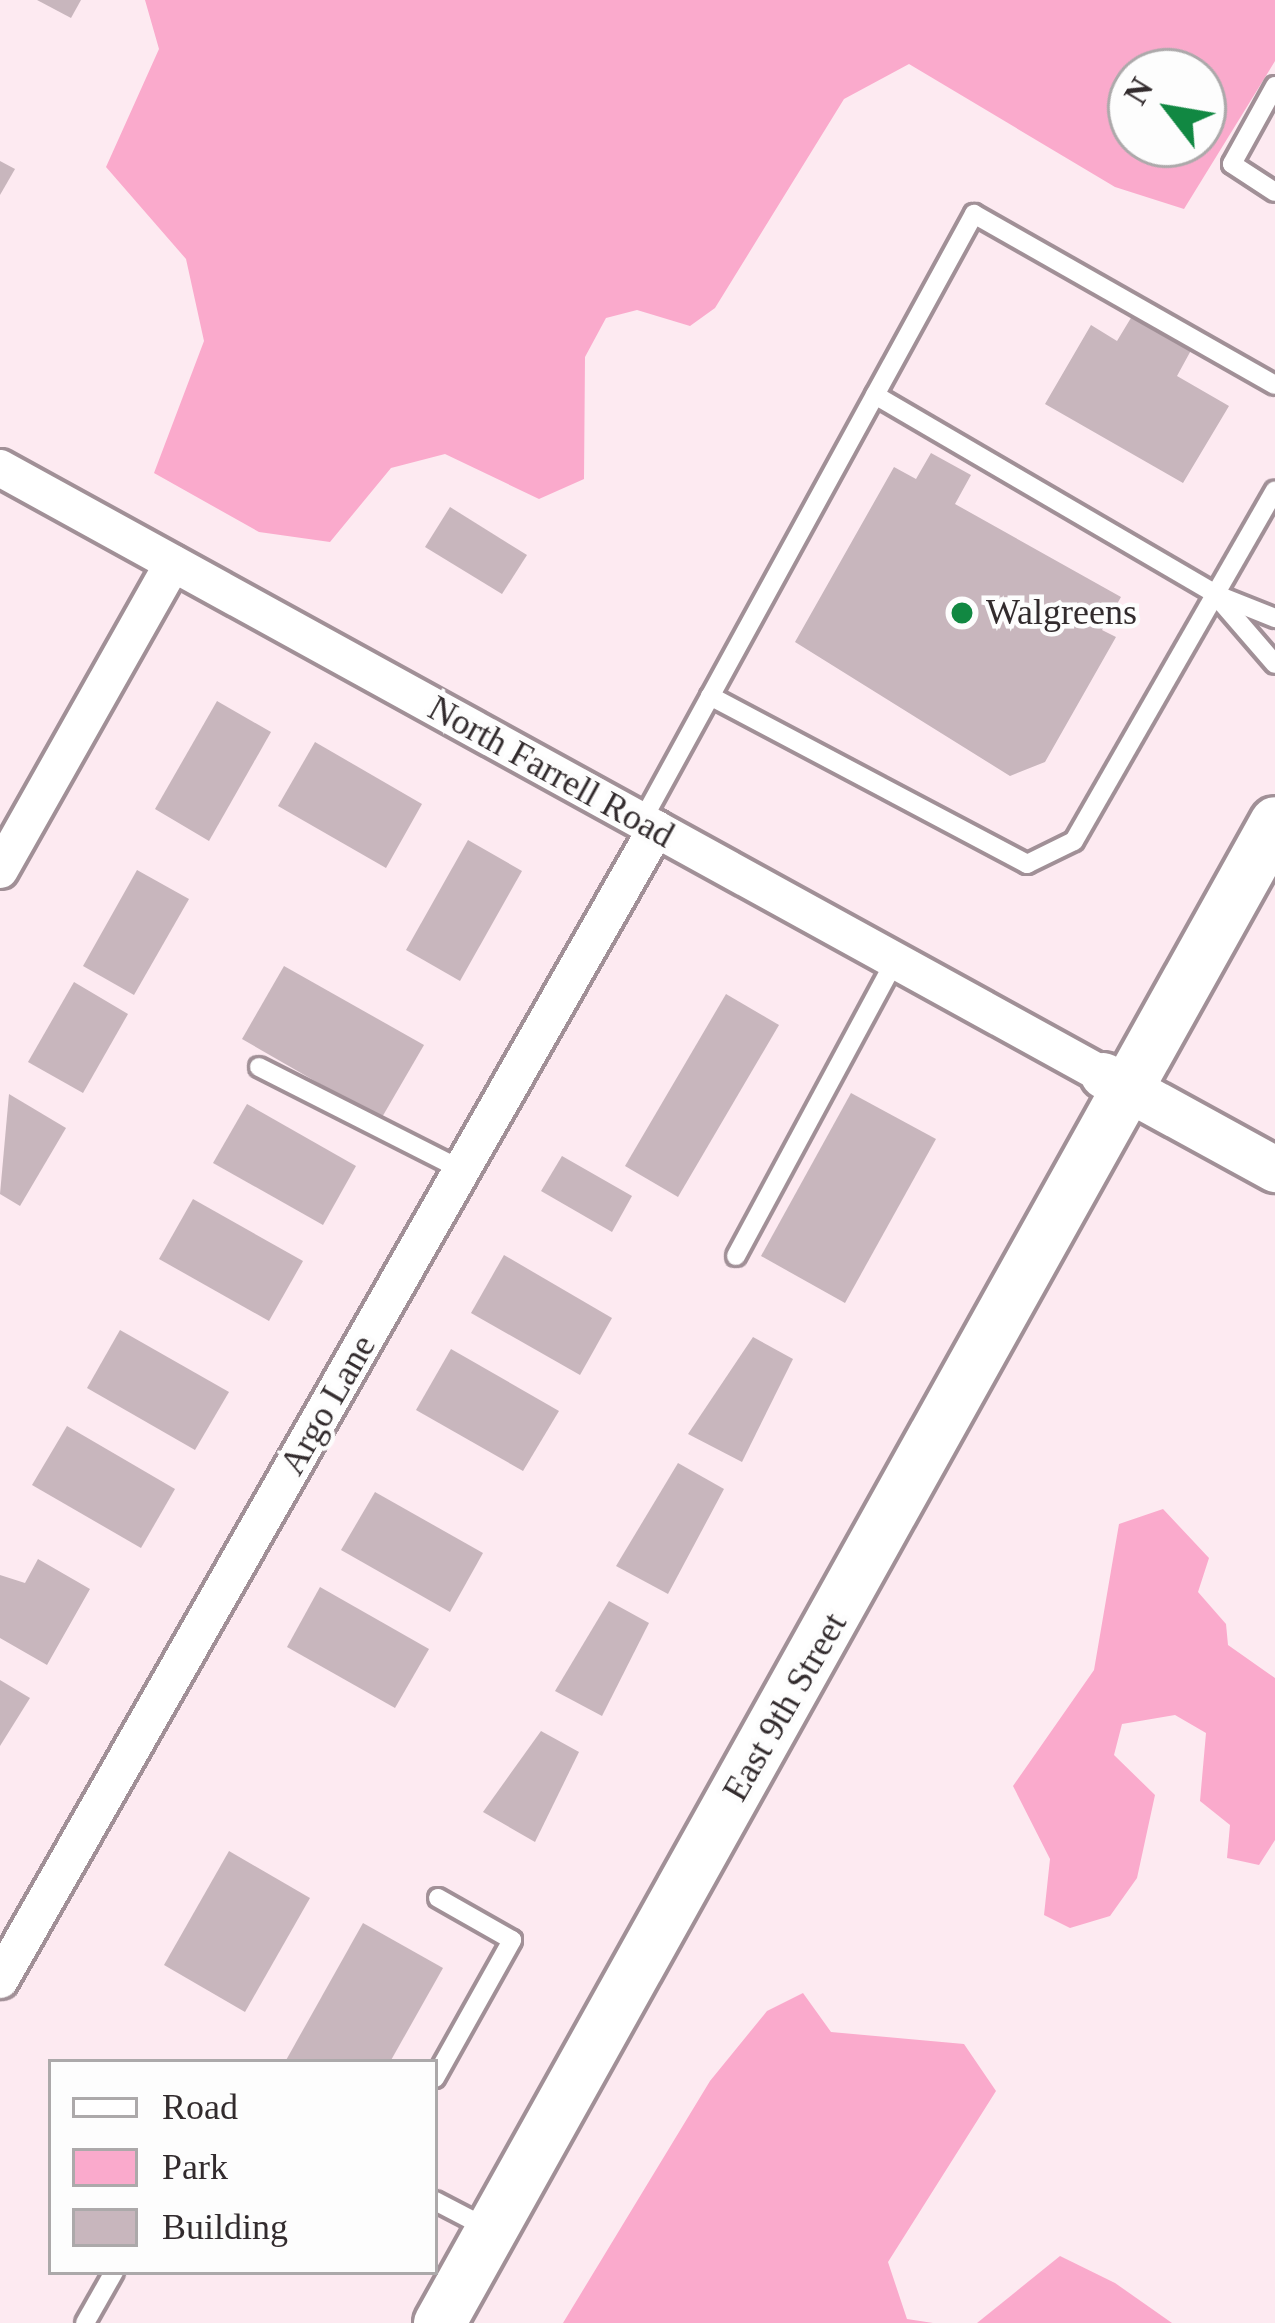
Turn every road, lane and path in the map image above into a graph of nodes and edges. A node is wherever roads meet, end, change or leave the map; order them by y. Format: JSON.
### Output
{"nodes":[{"id":1,"x":1275,"y":86,"type":"edge"},
{"id":2,"x":1275,"y":192,"type":"edge"},
{"id":3,"x":1275,"y":385,"type":"edge"},
{"id":4,"x":875,"y":394,"type":"junction"},
{"id":5,"x":0,"y":468,"type":"edge"},
{"id":6,"x":1275,"y":490,"type":"edge"},
{"id":7,"x":172,"y":563,"type":"junction"},
{"id":8,"x":1215,"y":594,"type":"junction"},
{"id":9,"x":1275,"y":618,"type":"edge"},
{"id":10,"x":1275,"y":664,"type":"edge"},
{"id":11,"x":710,"y":696,"type":"junction"},
{"id":12,"x":1275,"y":822,"type":"edge"},
{"id":13,"x":649,"y":825,"type":"junction"},
{"id":14,"x":0,"y":870,"type":"edge"},
{"id":15,"x":895,"y":961,"type":"junction"},
{"id":16,"x":259,"y":1067,"type":"dead end"},
{"id":17,"x":1116,"y":1083,"type":"junction"},
{"id":18,"x":1275,"y":1169,"type":"edge"},
{"id":19,"x":462,"y":1171,"type":"junction"},
{"id":20,"x":736,"y":1256,"type":"dead end"},
{"id":21,"x":438,"y":1898,"type":"dead end"},
{"id":22,"x":0,"y":1980,"type":"edge"},
{"id":23,"x":438,"y":2073,"type":"edge"},
{"id":24,"x":438,"y":2203,"type":"edge"},
{"id":25,"x":492,"y":2230,"type":"junction"},
{"id":26,"x":112,"y":2275,"type":"edge"},
{"id":27,"x":85,"y":2323,"type":"edge"},
{"id":28,"x":439,"y":2323,"type":"edge"}],
"edges":[{"from":1,"to":2,"type":"lane"},
{"from":3,"to":4,"type":"lane"},
{"from":4,"to":8,"type":"lane"},
{"from":4,"to":11,"type":"lane"},
{"from":5,"to":7,"type":"street","name":"North Farrell Road"},
{"from":6,"to":8,"type":"lane"},
{"from":7,"to":13,"type":"street","name":"North Farrell Road"},
{"from":7,"to":14,"type":"street"},
{"from":8,"to":9,"type":"lane"},
{"from":8,"to":10,"type":"lane"},
{"from":8,"to":11,"type":"lane"},
{"from":11,"to":13,"type":"lane"},
{"from":12,"to":17,"type":"main road","name":"East 9th Street"},
{"from":13,"to":15,"type":"street","name":"North Farrell Road"},
{"from":13,"to":19,"type":"street","name":"Argo Lane"},
{"from":15,"to":17,"type":"street","name":"North Farrell Road"},
{"from":15,"to":20,"type":"lane"},
{"from":16,"to":19,"type":"lane"},
{"from":17,"to":18,"type":"street"},
{"from":17,"to":25,"type":"main road","name":"East 9th Street"},
{"from":19,"to":22,"type":"street","name":"Argo Lane"},
{"from":21,"to":23,"type":"lane"},
{"from":24,"to":25,"type":"lane"},
{"from":25,"to":28,"type":"main road","name":"East 9th Street"},
{"from":26,"to":27,"type":"lane"}]}
